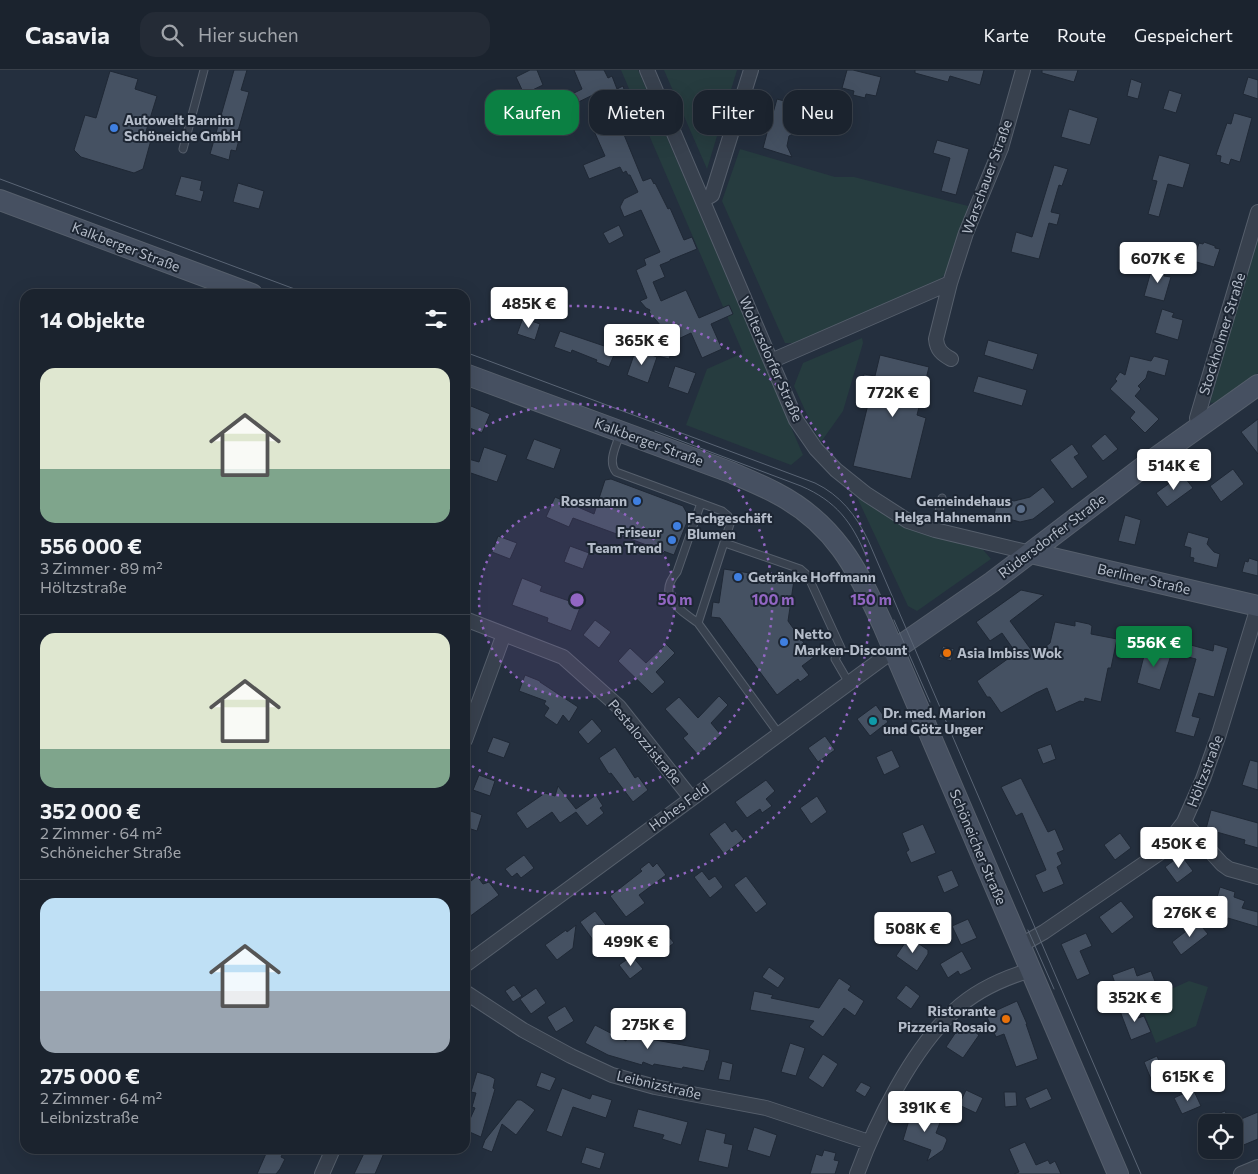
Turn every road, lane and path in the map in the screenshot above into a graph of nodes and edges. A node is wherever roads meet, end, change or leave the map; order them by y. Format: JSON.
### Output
{"nodes":[{"id":1,"x":204,"y":70,"type":"edge"},
{"id":2,"x":647,"y":70,"type":"edge"},
{"id":3,"x":752,"y":70,"type":"edge"},
{"id":4,"x":1023,"y":70,"type":"edge"},
{"id":5,"x":184,"y":150,"type":"dead end"},
{"id":6,"x":0,"y":200,"type":"edge"},
{"id":7,"x":703,"y":200,"type":"junction"},
{"id":8,"x":1258,"y":212,"type":"edge"},
{"id":9,"x":950,"y":283,"type":"junction"},
{"id":10,"x":239,"y":289,"type":"edge"},
{"id":11,"x":952,"y":359,"type":"dead end"},
{"id":12,"x":771,"y":361,"type":"junction"},
{"id":13,"x":470,"y":376,"type":"edge"},
{"id":14,"x":1258,"y":385,"type":"edge"},
{"id":15,"x":1202,"y":425,"type":"junction"},
{"id":16,"x":621,"y":431,"type":"junction"},
{"id":17,"x":942,"y":498,"type":"dead end"},
{"id":18,"x":701,"y":503,"type":"junction"},
{"id":19,"x":824,"y":527,"type":"joint"},
{"id":20,"x":935,"y":530,"type":"junction"},
{"id":21,"x":725,"y":543,"type":"junction"},
{"id":22,"x":1031,"y":553,"type":"junction"},
{"id":23,"x":1258,"y":607,"type":"edge"},
{"id":24,"x":470,"y":621,"type":"edge"},
{"id":25,"x":698,"y":623,"type":"junction"},
{"id":26,"x":504,"y":634,"type":"junction"},
{"id":27,"x":894,"y":650,"type":"junction"},
{"id":28,"x":850,"y":684,"type":"junction"},
{"id":29,"x":470,"y":726,"type":"edge"},
{"id":30,"x":780,"y":734,"type":"junction"},
{"id":31,"x":691,"y":798,"type":"junction"},
{"id":32,"x":1184,"y":822,"type":"junction"},
{"id":33,"x":1258,"y":877,"type":"edge"},
{"id":34,"x":1021,"y":945,"type":"junction"},
{"id":35,"x":470,"y":961,"type":"edge"},
{"id":36,"x":1031,"y":970,"type":"junction"},
{"id":37,"x":470,"y":995,"type":"edge"},
{"id":38,"x":868,"y":1142,"type":"junction"},
{"id":39,"x":331,"y":1154,"type":"edge"},
{"id":40,"x":1258,"y":1167,"type":"edge"},
{"id":41,"x":322,"y":1174,"type":"edge"},
{"id":42,"x":857,"y":1174,"type":"edge"},
{"id":43,"x":1118,"y":1174,"type":"edge"},
{"id":44,"x":1241,"y":1174,"type":"edge"}],
"edges":[{"from":1,"to":5,"type":"lane"},
{"from":2,"to":7,"type":"street","name":"Woltersdorfer Straße"},
{"from":3,"to":7,"type":"street"},
{"from":4,"to":9,"type":"street","name":"Warschauer Straße"},
{"from":6,"to":10,"type":"main road","name":"Kalkberger Straße"},
{"from":7,"to":12,"type":"street","name":"Woltersdorfer Straße"},
{"from":8,"to":15,"type":"street","name":"Stockholmer Straße"},
{"from":9,"to":11,"type":"street","name":"Warschauer Straße"},
{"from":9,"to":12,"type":"street"},
{"from":12,"to":20,"type":"street","name":"Woltersdorfer Straße"},
{"from":13,"to":16,"type":"main road","name":"Kalkberger Straße"},
{"from":14,"to":15,"type":"main road","name":"Rüdersdorfer Straße"},
{"from":15,"to":22,"type":"main road","name":"Rüdersdorfer Straße"},
{"from":16,"to":18,"type":"lane"},
{"from":16,"to":19,"type":"main road","name":"Kalkberger Straße"},
{"from":17,"to":20,"type":"lane"},
{"from":18,"to":21,"type":"lane"},
{"from":18,"to":25,"type":"lane"},
{"from":19,"to":27,"type":"main road","name":"Schöneicher Straße"},
{"from":20,"to":22,"type":"street","name":"Woltersdorfer Straße"},
{"from":21,"to":25,"type":"lane"},
{"from":21,"to":28,"type":"lane"},
{"from":22,"to":23,"type":"main road","name":"Berliner Straße"},
{"from":22,"to":27,"type":"main road","name":"Rüdersdorfer Straße"},
{"from":23,"to":32,"type":"street","name":"Höltzstraße"},
{"from":24,"to":26,"type":"street","name":"Pestalozzistraße"},
{"from":25,"to":30,"type":"lane"},
{"from":26,"to":29,"type":"street"},
{"from":26,"to":31,"type":"street","name":"Pestalozzistraße"},
{"from":27,"to":28,"type":"street","name":"Hohes Feld"},
{"from":27,"to":34,"type":"main road","name":"Schöneicher Straße"},
{"from":28,"to":30,"type":"street","name":"Hohes Feld"},
{"from":30,"to":31,"type":"street","name":"Hohes Feld"},
{"from":31,"to":35,"type":"street","name":"Hohes Feld"},
{"from":32,"to":33,"type":"street"},
{"from":32,"to":34,"type":"street","name":"Höltzstraße"},
{"from":34,"to":36,"type":"main road","name":"Schöneicher Straße"},
{"from":36,"to":38,"type":"street"},
{"from":36,"to":43,"type":"main road","name":"Schöneicher Straße"},
{"from":37,"to":38,"type":"street","name":"Leibnizstraße"},
{"from":38,"to":42,"type":"street"},
{"from":39,"to":41,"type":"street"},
{"from":40,"to":44,"type":"street"}]}
